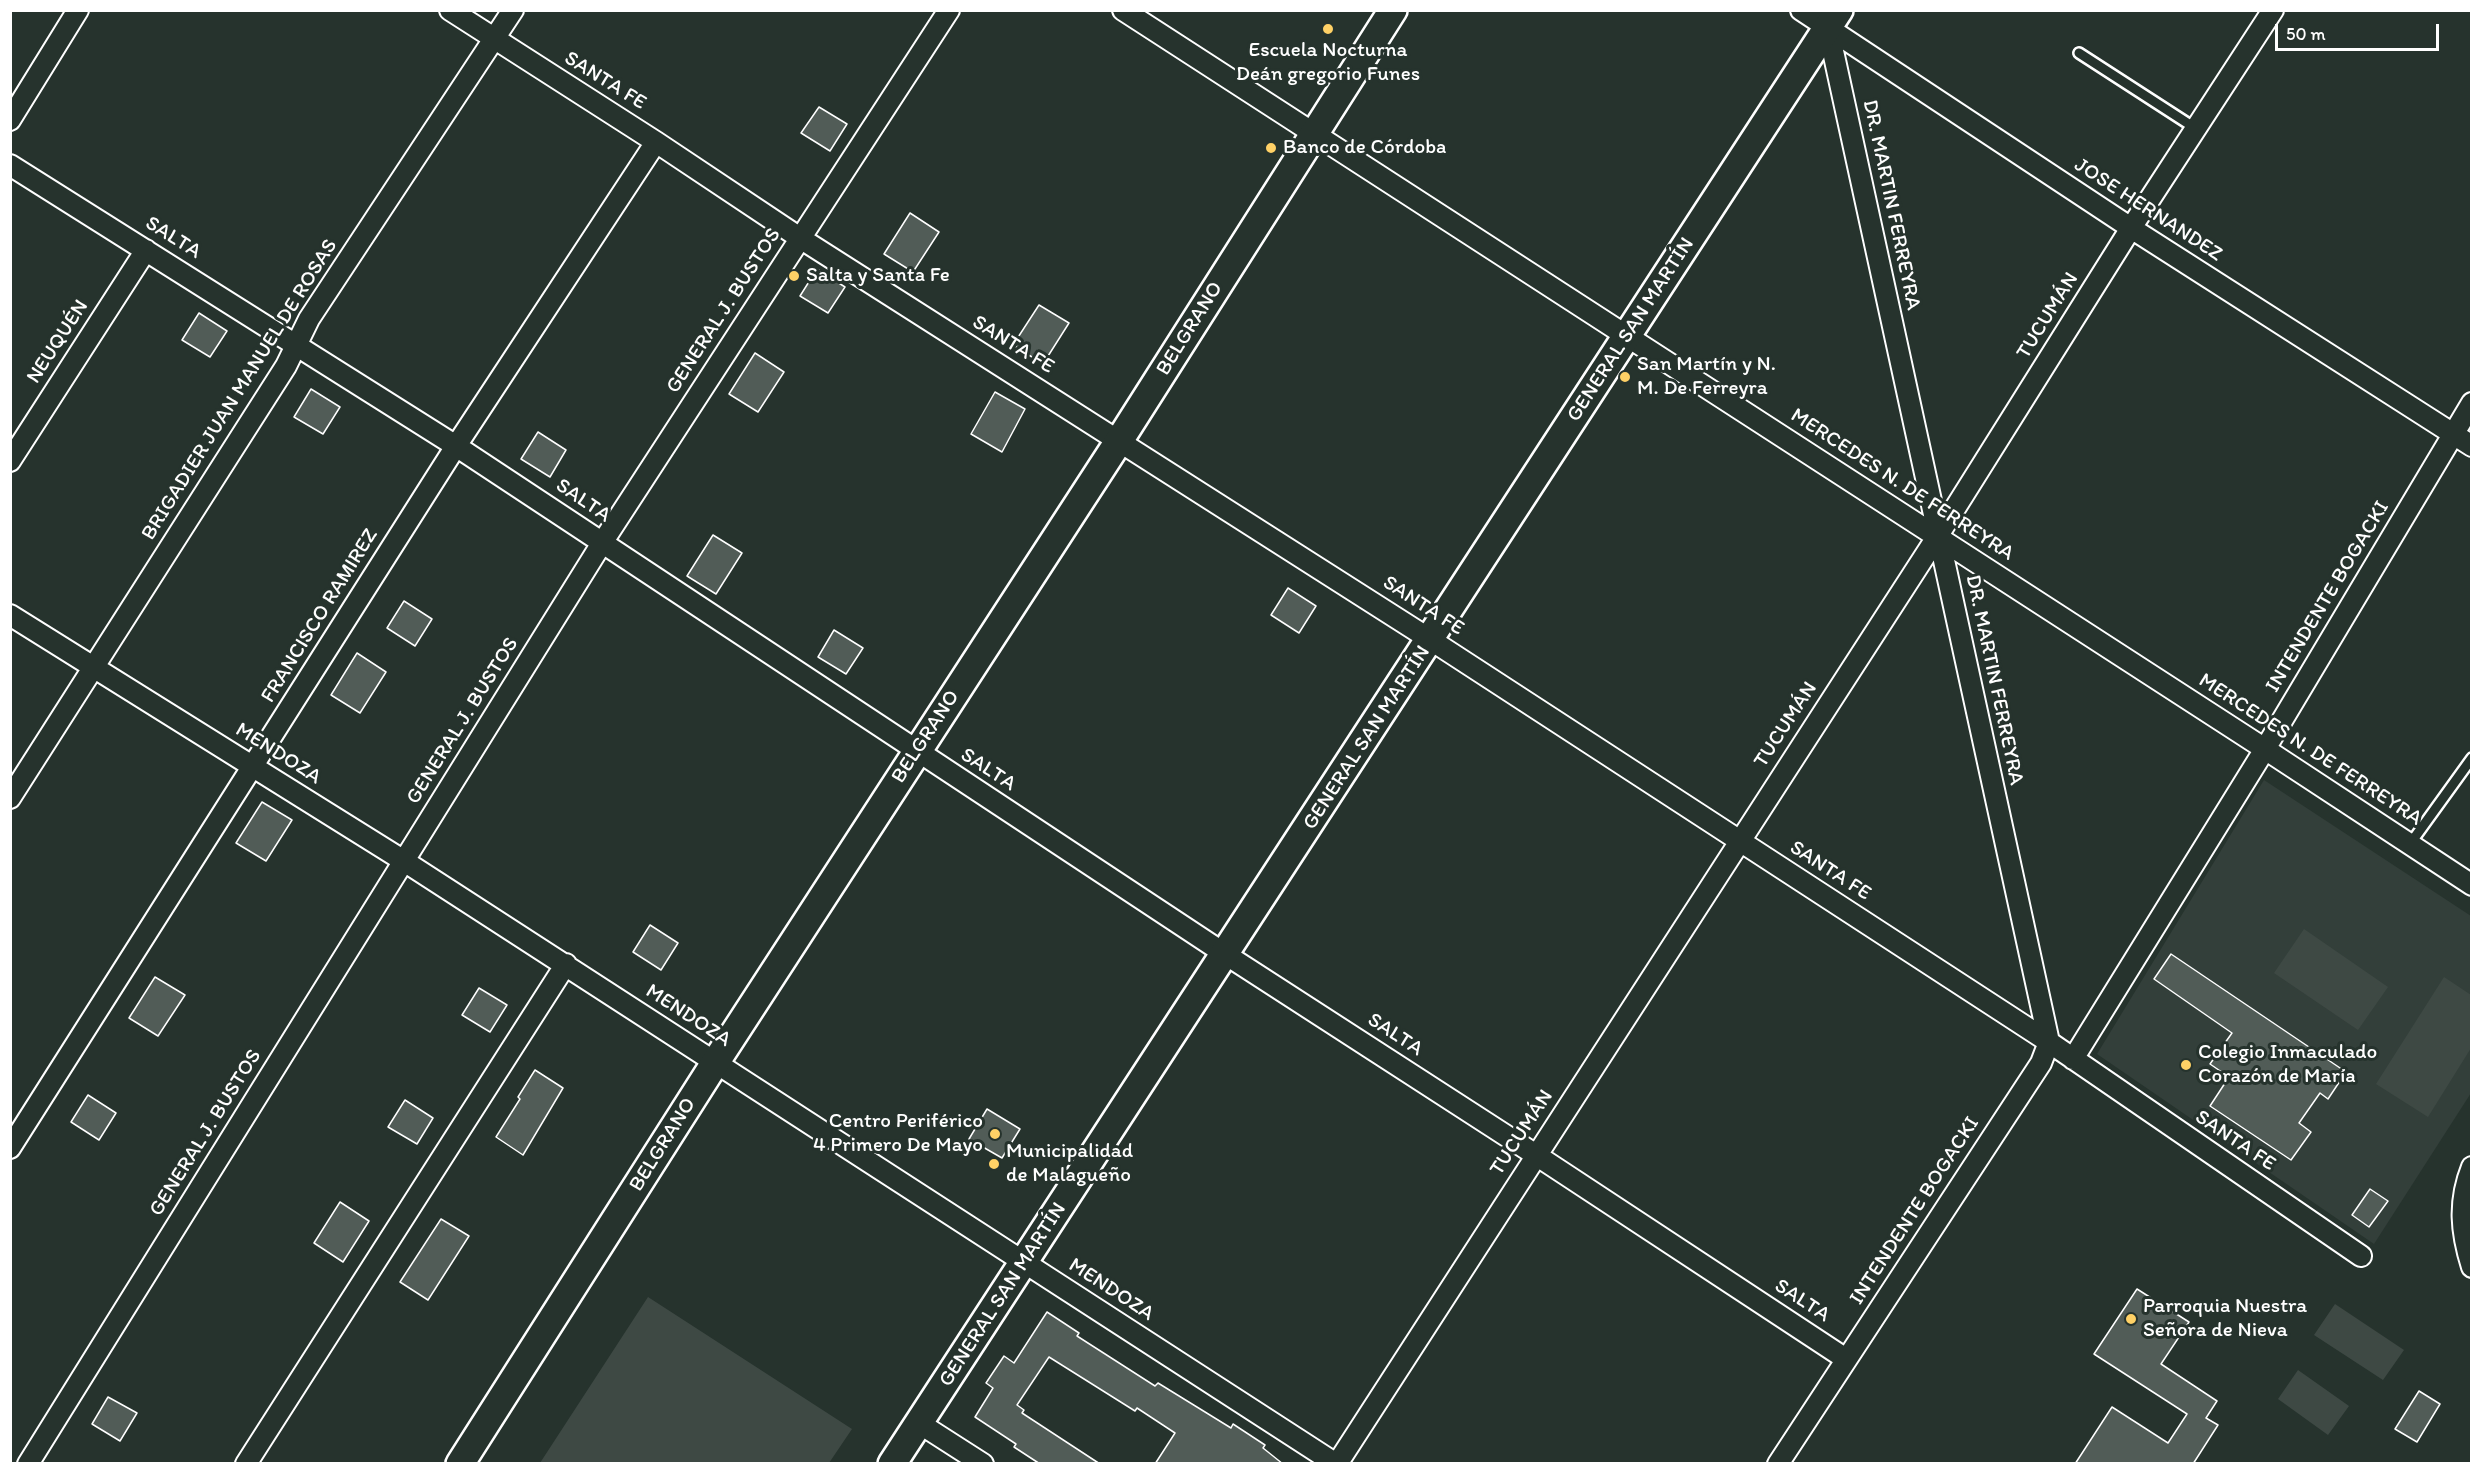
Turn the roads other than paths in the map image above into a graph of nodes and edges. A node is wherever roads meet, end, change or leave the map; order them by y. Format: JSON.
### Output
{"nodes":[{"id":1,"x":78,"y":10,"type":"edge"},
{"id":2,"x":450,"y":10,"type":"edge"},
{"id":3,"x":513,"y":10,"type":"edge"},
{"id":4,"x":949,"y":10,"type":"edge"},
{"id":5,"x":1123,"y":10,"type":"edge"},
{"id":6,"x":1393,"y":10,"type":"edge"},
{"id":7,"x":1801,"y":10,"type":"edge"},
{"id":8,"x":2273,"y":10,"type":"edge"},
{"id":9,"x":1831,"y":16,"type":"edge"},
{"id":10,"x":494,"y":39,"type":"junction"},
{"id":11,"x":2079,"y":53,"type":"dead end"},
{"id":12,"x":10,"y":120,"type":"edge"},
{"id":13,"x":2195,"y":128,"type":"junction"},
{"id":14,"x":1314,"y":134,"type":"junction"},
{"id":15,"x":656,"y":142,"type":"junction"},
{"id":16,"x":10,"y":165,"type":"edge"},
{"id":17,"x":2131,"y":228,"type":"junction"},
{"id":18,"x":800,"y":238,"type":"junction"},
{"id":19,"x":146,"y":250,"type":"junction"},
{"id":20,"x":1627,"y":336,"type":"junction"},
{"id":21,"x":296,"y":344,"type":"junction"},
{"id":22,"x":2472,"y":403,"type":"edge"},
{"id":23,"x":2452,"y":434,"type":"junction"},
{"id":24,"x":1119,"y":441,"type":"junction"},
{"id":25,"x":456,"y":446,"type":"junction"},
{"id":26,"x":2472,"y":446,"type":"edge"},
{"id":27,"x":10,"y":461,"type":"edge"},
{"id":28,"x":1937,"y":537,"type":"junction"},
{"id":29,"x":602,"y":543,"type":"junction"},
{"id":30,"x":10,"y":615,"type":"edge"},
{"id":31,"x":1431,"y":640,"type":"junction"},
{"id":32,"x":94,"y":668,"type":"junction"},
{"id":33,"x":2265,"y":749,"type":"junction"},
{"id":34,"x":916,"y":752,"type":"junction"},
{"id":35,"x":2472,"y":758,"type":"edge"},
{"id":36,"x":254,"y":768,"type":"junction"},
{"id":37,"x":10,"y":798,"type":"edge"},
{"id":38,"x":1740,"y":841,"type":"junction"},
{"id":39,"x":2410,"y":844,"type":"junction"},
{"id":40,"x":404,"y":861,"type":"junction"},
{"id":41,"x":2472,"y":885,"type":"edge"},
{"id":42,"x":1225,"y":954,"type":"junction"},
{"id":43,"x":566,"y":964,"type":"junction"},
{"id":44,"x":2049,"y":1042,"type":"junction"},
{"id":45,"x":2073,"y":1059,"type":"junction"},
{"id":46,"x":715,"y":1063,"type":"junction"},
{"id":47,"x":10,"y":1149,"type":"edge"},
{"id":48,"x":1536,"y":1155,"type":"junction"},
{"id":49,"x":2472,"y":1167,"type":"edge"},
{"id":50,"x":2361,"y":1256,"type":"dead end"},
{"id":51,"x":1025,"y":1263,"type":"junction"},
{"id":52,"x":2472,"y":1267,"type":"edge"},
{"id":53,"x":1846,"y":1359,"type":"junction"},
{"id":54,"x":919,"y":1424,"type":"junction"},
{"id":55,"x":28,"y":1464,"type":"edge"},
{"id":56,"x":246,"y":1464,"type":"edge"},
{"id":57,"x":460,"y":1464,"type":"edge"},
{"id":58,"x":892,"y":1464,"type":"edge"},
{"id":59,"x":983,"y":1464,"type":"edge"},
{"id":60,"x":1336,"y":1464,"type":"edge"},
{"id":61,"x":1778,"y":1464,"type":"edge"}],
"edges":[{"from":1,"to":12,"type":"street"},
{"from":2,"to":10,"type":"street","name":"SANTA FE"},
{"from":3,"to":10,"type":"street","name":"BRIGADIER JUAN MANUEL DE ROSAS"},
{"from":4,"to":18,"type":"street","name":"GENERAL J. BUSTOS"},
{"from":5,"to":14,"type":"street","name":"MERCEDES N. DE FERREYRA"},
{"from":6,"to":14,"type":"main road","name":"BELGRANO"},
{"from":7,"to":9,"type":"street","name":"JOSE HERNANDEZ"},
{"from":8,"to":13,"type":"street","name":"TUCUMÁN"},
{"from":9,"to":17,"type":"street","name":"JOSE HERNANDEZ"},
{"from":9,"to":20,"type":"main road","name":"GENERAL SAN MARTÍN"},
{"from":9,"to":28,"type":"street","name":"DR. MARTIN FERREYRA"},
{"from":10,"to":15,"type":"street","name":"SANTA FE"},
{"from":10,"to":21,"type":"street","name":"BRIGADIER JUAN MANUEL DE ROSAS"},
{"from":11,"to":13,"type":"lane"},
{"from":13,"to":17,"type":"street","name":"TUCUMÁN"},
{"from":14,"to":20,"type":"street","name":"MERCEDES N. DE FERREYRA"},
{"from":14,"to":24,"type":"main road","name":"BELGRANO"},
{"from":15,"to":18,"type":"street","name":"SANTA FE"},
{"from":15,"to":25,"type":"street","name":"FRANCISCO RAMIREZ"},
{"from":16,"to":19,"type":"street","name":"SALTA"},
{"from":17,"to":23,"type":"street","name":"JOSE HERNANDEZ"},
{"from":17,"to":28,"type":"street","name":"TUCUMÁN"},
{"from":18,"to":24,"type":"street","name":"SANTA FE"},
{"from":18,"to":29,"type":"street","name":"GENERAL J. BUSTOS"},
{"from":19,"to":21,"type":"street","name":"SALTA"},
{"from":19,"to":27,"type":"street","name":"NEUQUÉN"},
{"from":20,"to":28,"type":"street","name":"MERCEDES N. DE FERREYRA"},
{"from":20,"to":31,"type":"main road","name":"GENERAL SAN MARTÍN"},
{"from":21,"to":25,"type":"street","name":"SALTA"},
{"from":21,"to":32,"type":"street","name":"BRIGADIER JUAN MANUEL DE ROSAS"},
{"from":22,"to":23,"type":"street","name":"INTENDENTE BOGACKI"},
{"from":23,"to":26,"type":"street","name":"JOSE HERNANDEZ"},
{"from":23,"to":33,"type":"street","name":"INTENDENTE BOGACKI"},
{"from":24,"to":31,"type":"street","name":"SANTA FE"},
{"from":24,"to":34,"type":"main road","name":"BELGRANO"},
{"from":25,"to":29,"type":"street","name":"SALTA"},
{"from":25,"to":36,"type":"street","name":"FRANCISCO RAMIREZ"},
{"from":28,"to":33,"type":"street","name":"MERCEDES N. DE FERREYRA"},
{"from":28,"to":38,"type":"street","name":"TUCUMÁN"},
{"from":28,"to":44,"type":"street","name":"DR. MARTIN FERREYRA"},
{"from":29,"to":34,"type":"street","name":"SALTA"},
{"from":29,"to":40,"type":"street","name":"GENERAL J. BUSTOS"},
{"from":30,"to":32,"type":"street","name":"MENDOZA"},
{"from":31,"to":38,"type":"street","name":"SANTA FE"},
{"from":31,"to":42,"type":"main road","name":"GENERAL SAN MARTÍN"},
{"from":32,"to":36,"type":"street","name":"MENDOZA"},
{"from":32,"to":37,"type":"street","name":"BRIGADIER JUAN MANUEL DE ROSAS"},
{"from":33,"to":39,"type":"street","name":"MERCEDES N. DE FERREYRA"},
{"from":33,"to":45,"type":"street","name":"INTENDENTE BOGACKI"},
{"from":34,"to":42,"type":"street","name":"SALTA"},
{"from":34,"to":46,"type":"main road","name":"BELGRANO"},
{"from":35,"to":39,"type":"lane"},
{"from":36,"to":40,"type":"street","name":"MENDOZA"},
{"from":36,"to":47,"type":"street","name":"FRANCISCO RAMIREZ"},
{"from":38,"to":44,"type":"street","name":"SANTA FE"},
{"from":38,"to":48,"type":"street","name":"TUCUMÁN"},
{"from":39,"to":41,"type":"street","name":"MERCEDES N. DE FERREYRA"},
{"from":40,"to":43,"type":"street","name":"MENDOZA"},
{"from":40,"to":55,"type":"street","name":"GENERAL J. BUSTOS"},
{"from":42,"to":48,"type":"street","name":"SALTA"},
{"from":42,"to":51,"type":"main road","name":"GENERAL SAN MARTÍN"},
{"from":43,"to":46,"type":"street","name":"MENDOZA"},
{"from":43,"to":56,"type":"street"},
{"from":44,"to":45,"type":"street","name":"SANTA FE"},
{"from":44,"to":53,"type":"street","name":"INTENDENTE BOGACKI"},
{"from":45,"to":50,"type":"street","name":"SANTA FE"},
{"from":46,"to":51,"type":"street","name":"MENDOZA"},
{"from":46,"to":57,"type":"main road","name":"BELGRANO"},
{"from":48,"to":53,"type":"street","name":"SALTA"},
{"from":48,"to":60,"type":"street","name":"TUCUMÁN"},
{"from":49,"to":52,"type":"street"},
{"from":51,"to":54,"type":"main road","name":"GENERAL SAN MARTÍN"},
{"from":51,"to":60,"type":"street","name":"MENDOZA"},
{"from":53,"to":61,"type":"street","name":"INTENDENTE BOGACKI"},
{"from":54,"to":58,"type":"main road","name":"GENERAL SAN MARTÍN"},
{"from":54,"to":59,"type":"street"}]}
